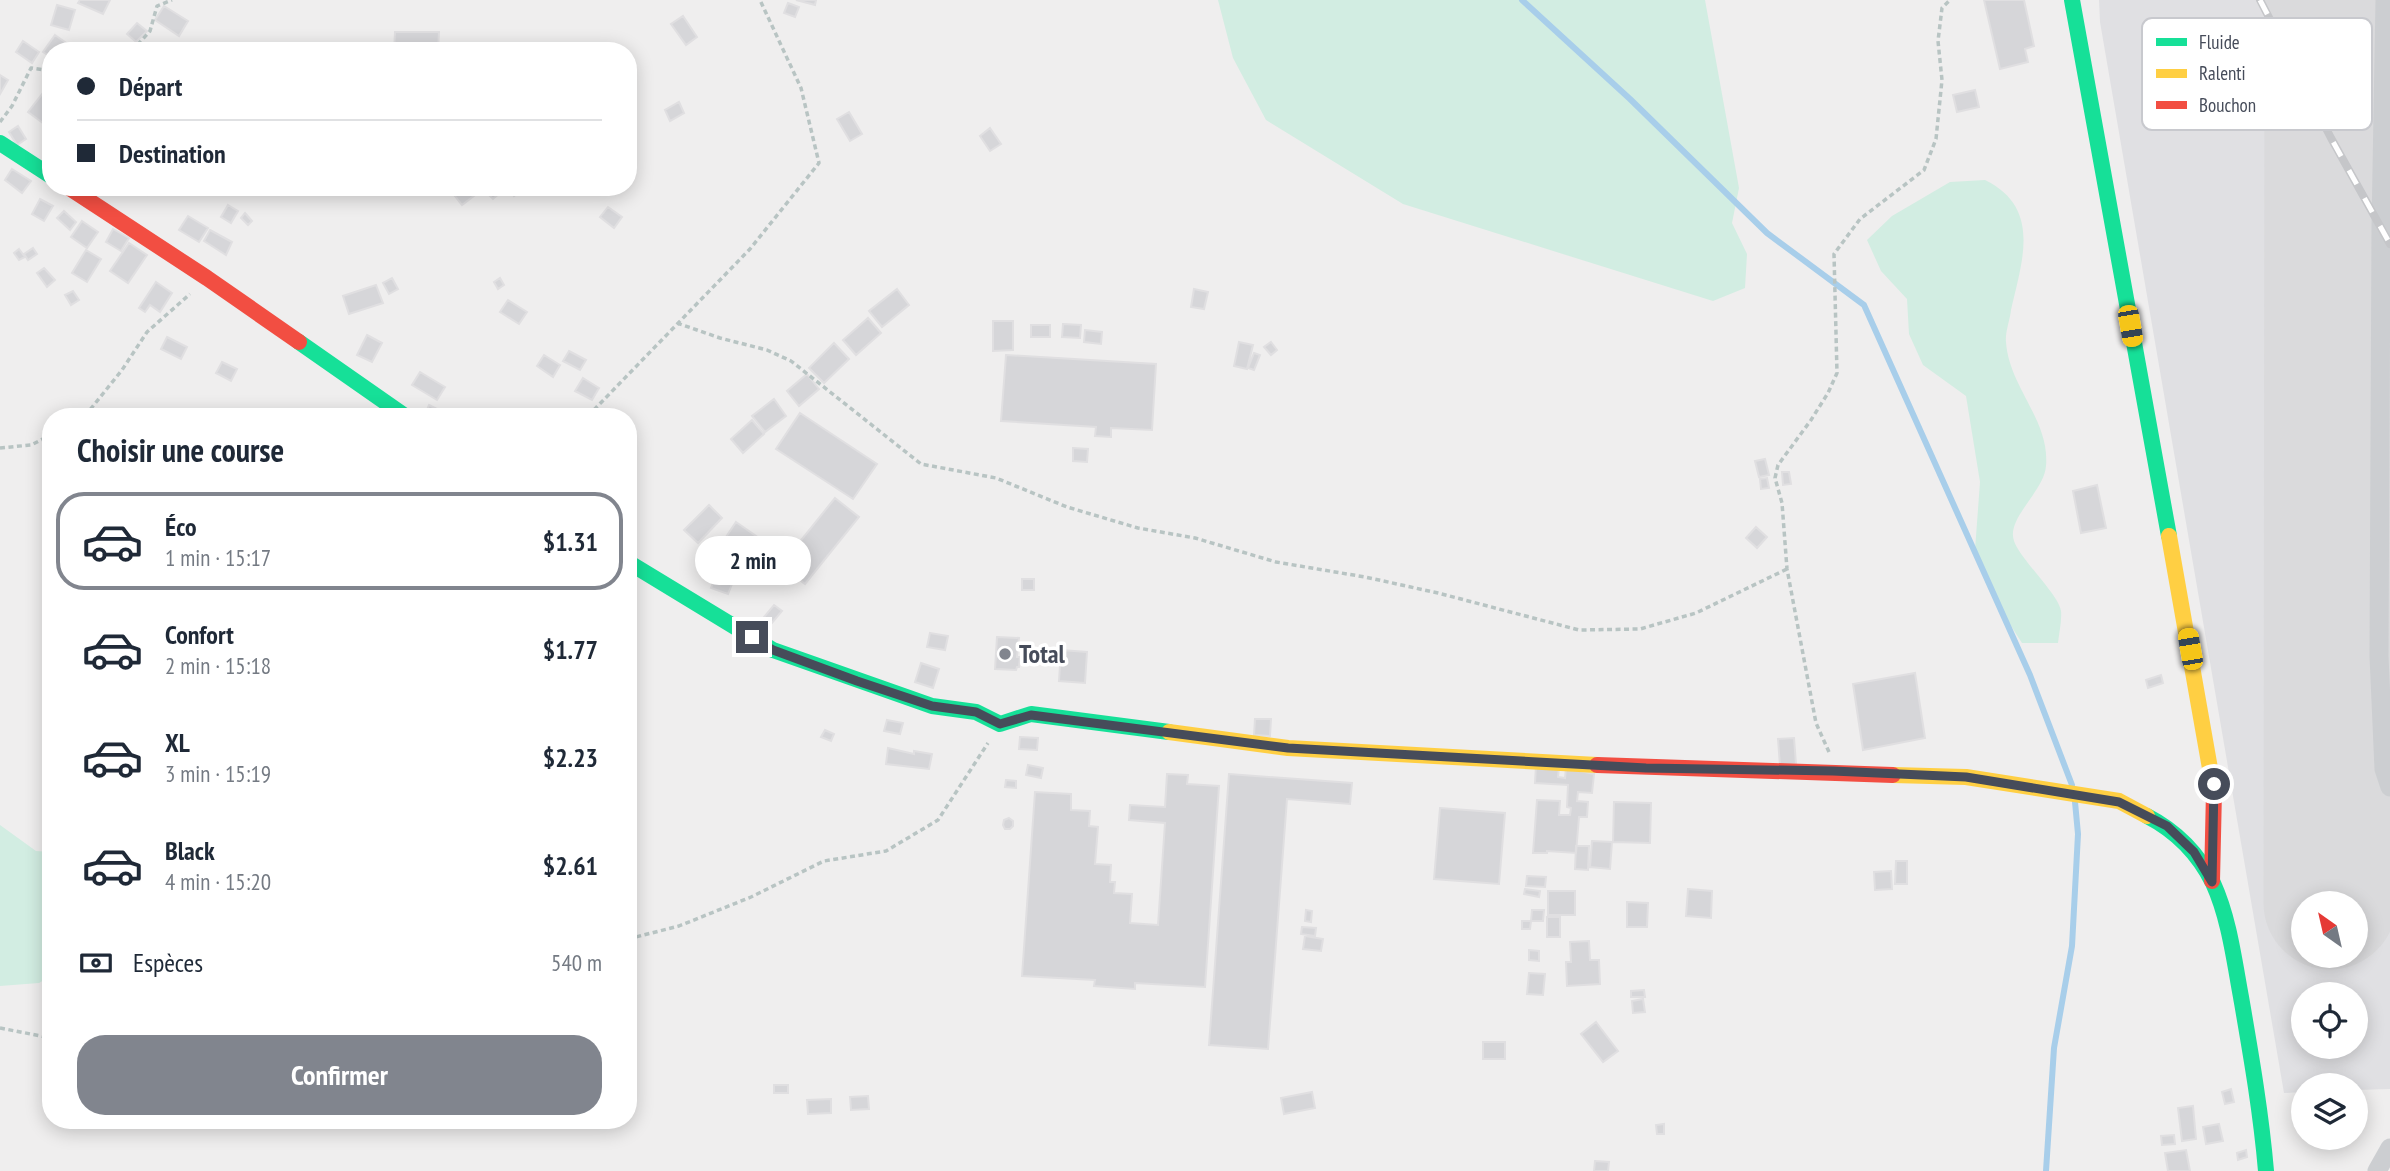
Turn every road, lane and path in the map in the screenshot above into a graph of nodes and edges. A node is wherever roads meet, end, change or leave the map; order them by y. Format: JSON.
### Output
{"nodes":[{"id":1,"x":172,"y":0,"type":"edge"},
{"id":2,"x":760,"y":0,"type":"edge"},
{"id":3,"x":1950,"y":0,"type":"edge"},
{"id":4,"x":2072,"y":0,"type":"edge"},
{"id":5,"x":2385,"y":0,"type":"edge"},
{"id":6,"x":140,"y":42,"type":"edge"},
{"id":7,"x":42,"y":70,"type":"edge"},
{"id":8,"x":0,"y":122,"type":"edge"},
{"id":9,"x":0,"y":143,"type":"edge"},
{"id":10,"x":42,"y":170,"type":"edge"},
{"id":11,"x":82,"y":196,"type":"edge"},
{"id":12,"x":207,"y":278,"type":"junction"},
{"id":13,"x":677,"y":323,"type":"junction"},
{"id":14,"x":91,"y":408,"type":"edge"},
{"id":15,"x":394,"y":408,"type":"edge"},
{"id":16,"x":596,"y":408,"type":"edge"},
{"id":17,"x":42,"y":440,"type":"edge"},
{"id":18,"x":0,"y":448,"type":"edge"},
{"id":19,"x":637,"y":567,"type":"edge"},
{"id":20,"x":1787,"y":569,"type":"junction"},
{"id":21,"x":1000,"y":724,"type":"junction"},
{"id":22,"x":1833,"y":771,"type":"junction"},
{"id":23,"x":2390,"y":787,"type":"edge"},
{"id":24,"x":2212,"y":882,"type":"junction"},
{"id":25,"x":637,"y":938,"type":"edge"},
{"id":26,"x":0,"y":1028,"type":"edge"},
{"id":27,"x":42,"y":1036,"type":"edge"},
{"id":28,"x":2390,"y":1148,"type":"edge"},
{"id":29,"x":2266,"y":1171,"type":"edge"},
{"id":30,"x":2377,"y":1171,"type":"edge"}],
"edges":[{"from":1,"to":6,"type":"path"},
{"from":2,"to":13,"type":"path"},
{"from":3,"to":20,"type":"path"},
{"from":4,"to":24,"type":"main road"},
{"from":5,"to":23,"type":"street"},
{"from":7,"to":8,"type":"path"},
{"from":9,"to":10,"type":"main road"},
{"from":11,"to":12,"type":"main road"},
{"from":12,"to":14,"type":"path"},
{"from":12,"to":15,"type":"main road"},
{"from":13,"to":16,"type":"path"},
{"from":13,"to":20,"type":"path"},
{"from":17,"to":18,"type":"path"},
{"from":19,"to":21,"type":"main road"},
{"from":20,"to":22,"type":"path"},
{"from":21,"to":22,"type":"main road"},
{"from":21,"to":25,"type":"path"},
{"from":22,"to":24,"type":"main road"},
{"from":24,"to":29,"type":"main road"},
{"from":26,"to":27,"type":"path"},
{"from":28,"to":30,"type":"street"}]}
